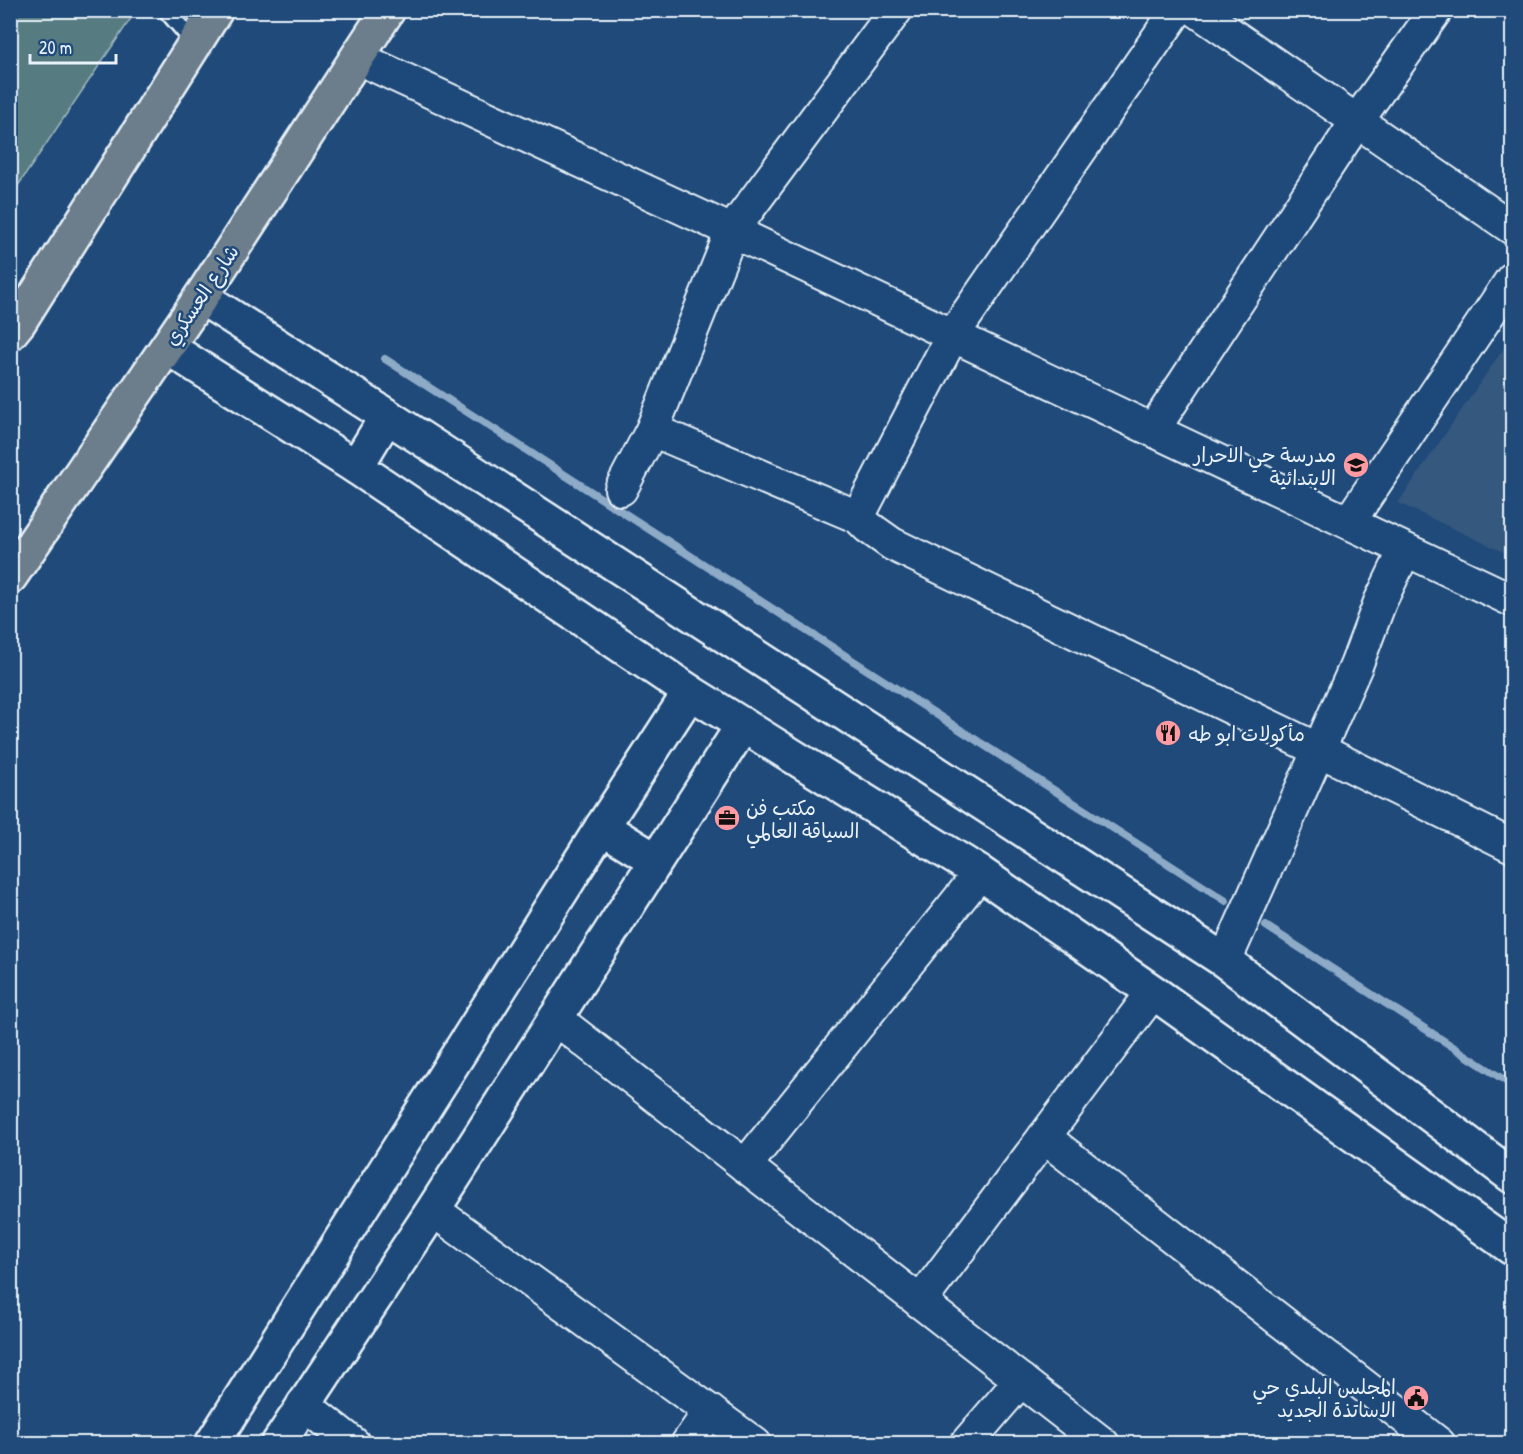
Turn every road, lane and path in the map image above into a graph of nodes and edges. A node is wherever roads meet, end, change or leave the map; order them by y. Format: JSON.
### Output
{"nodes":[{"id":1,"x":166,"y":10,"type":"edge"},
{"id":2,"x":216,"y":10,"type":"edge"},
{"id":3,"x":388,"y":10,"type":"edge"},
{"id":4,"x":896,"y":10,"type":"edge"},
{"id":5,"x":1177,"y":10,"type":"edge"},
{"id":6,"x":1196,"y":10,"type":"edge"},
{"id":7,"x":1436,"y":10,"type":"edge"},
{"id":8,"x":195,"y":44,"type":"junction"},
{"id":9,"x":358,"y":58,"type":"junction"},
{"id":10,"x":1357,"y":121,"type":"junction"},
{"id":11,"x":1512,"y":228,"type":"edge"},
{"id":12,"x":732,"y":231,"type":"junction"},
{"id":13,"x":1512,"y":279,"type":"edge"},
{"id":14,"x":201,"y":297,"type":"junction"},
{"id":15,"x":13,"y":322,"type":"edge"},
{"id":16,"x":952,"y":336,"type":"junction"},
{"id":17,"x":167,"y":347,"type":"junction"},
{"id":18,"x":387,"y":416,"type":"junction"},
{"id":19,"x":652,"y":430,"type":"junction"},
{"id":20,"x":1153,"y":430,"type":"junction"},
{"id":21,"x":356,"y":466,"type":"junction"},
{"id":22,"x":621,"y":489,"type":"dead end"},
{"id":23,"x":858,"y":517,"type":"junction"},
{"id":24,"x":1349,"y":522,"type":"junction"},
{"id":25,"x":1405,"y":549,"type":"junction"},
{"id":26,"x":10,"y":577,"type":"edge"},
{"id":27,"x":1512,"y":600,"type":"edge"},
{"id":28,"x":690,"y":692,"type":"junction"},
{"id":29,"x":743,"y":725,"type":"junction"},
{"id":30,"x":1319,"y":750,"type":"junction"},
{"id":31,"x":602,"y":827,"type":"junction"},
{"id":32,"x":1512,"y":846,"type":"edge"},
{"id":33,"x":655,"y":860,"type":"junction"},
{"id":34,"x":980,"y":873,"type":"junction"},
{"id":35,"x":1225,"y":961,"type":"junction"},
{"id":36,"x":1153,"y":992,"type":"junction"},
{"id":37,"x":555,"y":1018,"type":"junction"},
{"id":38,"x":1044,"y":1137,"type":"junction"},
{"id":39,"x":745,"y":1166,"type":"junction"},
{"id":40,"x":1512,"y":1176,"type":"edge"},
{"id":41,"x":433,"y":1210,"type":"junction"},
{"id":42,"x":1512,"y":1248,"type":"edge"},
{"id":43,"x":920,"y":1302,"type":"junction"},
{"id":44,"x":1021,"y":1380,"type":"junction"},
{"id":45,"x":303,"y":1404,"type":"junction"},
{"id":46,"x":710,"y":1411,"type":"junction"},
{"id":47,"x":212,"y":1443,"type":"edge"},
{"id":48,"x":278,"y":1443,"type":"edge"},
{"id":49,"x":354,"y":1443,"type":"edge"},
{"id":50,"x":687,"y":1443,"type":"edge"},
{"id":51,"x":755,"y":1443,"type":"edge"},
{"id":52,"x":966,"y":1443,"type":"edge"},
{"id":53,"x":1103,"y":1443,"type":"edge"},
{"id":54,"x":1439,"y":1443,"type":"edge"}],
"edges":[{"from":1,"to":8,"type":"lane"},
{"from":2,"to":8,"type":"main road"},
{"from":3,"to":9,"type":"main road","name":"شارع العسكري"},
{"from":4,"to":12,"type":"street"},
{"from":5,"to":16,"type":"street"},
{"from":6,"to":10,"type":"street"},
{"from":7,"to":10,"type":"street"},
{"from":8,"to":15,"type":"main road"},
{"from":9,"to":12,"type":"street"},
{"from":9,"to":14,"type":"main road","name":"شارع العسكري"},
{"from":10,"to":11,"type":"street"},
{"from":10,"to":20,"type":"street"},
{"from":12,"to":16,"type":"street"},
{"from":12,"to":19,"type":"street"},
{"from":13,"to":24,"type":"street"},
{"from":14,"to":17,"type":"main road","name":"شارع العسكري"},
{"from":14,"to":18,"type":"street"},
{"from":16,"to":20,"type":"street"},
{"from":16,"to":23,"type":"street"},
{"from":17,"to":21,"type":"street"},
{"from":17,"to":26,"type":"main road","name":"شارع العسكري"},
{"from":18,"to":21,"type":"street"},
{"from":18,"to":35,"type":"street"},
{"from":19,"to":22,"type":"street"},
{"from":19,"to":23,"type":"street"},
{"from":20,"to":24,"type":"street"},
{"from":21,"to":28,"type":"street"},
{"from":23,"to":30,"type":"street"},
{"from":24,"to":25,"type":"street"},
{"from":25,"to":27,"type":"street"},
{"from":25,"to":30,"type":"street"},
{"from":28,"to":29,"type":"street"},
{"from":28,"to":31,"type":"street"},
{"from":29,"to":33,"type":"street"},
{"from":29,"to":34,"type":"street"},
{"from":30,"to":32,"type":"street"},
{"from":30,"to":35,"type":"street"},
{"from":31,"to":33,"type":"street"},
{"from":31,"to":47,"type":"street"},
{"from":33,"to":37,"type":"street"},
{"from":34,"to":36,"type":"street"},
{"from":34,"to":39,"type":"street"},
{"from":35,"to":40,"type":"street"},
{"from":36,"to":38,"type":"street"},
{"from":36,"to":42,"type":"street"},
{"from":37,"to":39,"type":"street"},
{"from":37,"to":41,"type":"street"},
{"from":38,"to":43,"type":"street"},
{"from":38,"to":54,"type":"street"},
{"from":39,"to":43,"type":"street"},
{"from":41,"to":45,"type":"street"},
{"from":41,"to":46,"type":"street"},
{"from":43,"to":44,"type":"street"},
{"from":44,"to":52,"type":"street"},
{"from":44,"to":53,"type":"street"},
{"from":45,"to":48,"type":"street"},
{"from":45,"to":49,"type":"street"},
{"from":46,"to":50,"type":"street"},
{"from":46,"to":51,"type":"street"}]}
